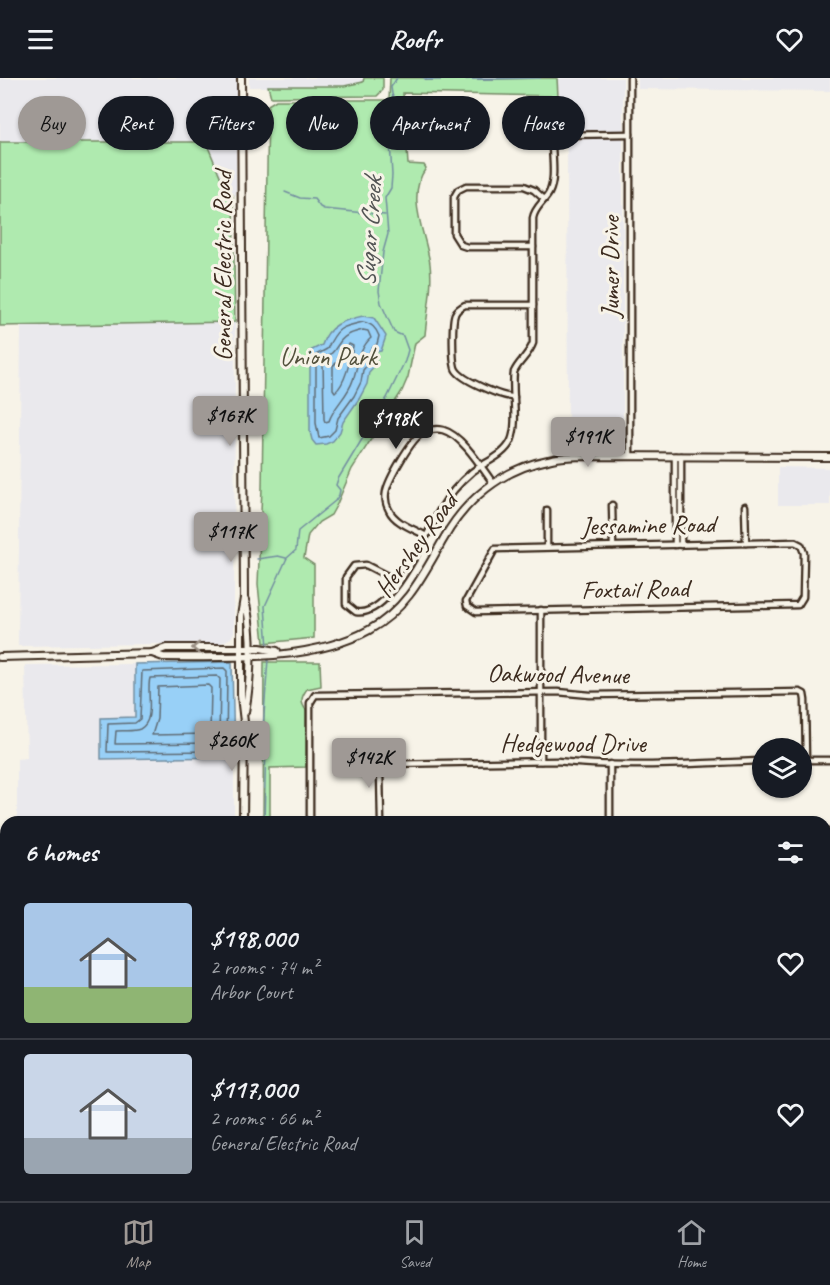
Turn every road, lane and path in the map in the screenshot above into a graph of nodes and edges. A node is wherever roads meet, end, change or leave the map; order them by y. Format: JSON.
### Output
{"nodes":[{"id":1,"x":242,"y":78,"type":"edge"},
{"id":2,"x":630,"y":78,"type":"edge"},
{"id":3,"x":630,"y":134,"type":"junction"},
{"id":4,"x":585,"y":135,"type":"edge"},
{"id":5,"x":552,"y":150,"type":"edge"},
{"id":6,"x":544,"y":199,"type":"junction"},
{"id":7,"x":533,"y":247,"type":"junction"},
{"id":8,"x":533,"y":305,"type":"junction"},
{"id":9,"x":514,"y":397,"type":"junction"},
{"id":10,"x":630,"y":456,"type":"junction"},
{"id":11,"x":678,"y":456,"type":"junction"},
{"id":12,"x":830,"y":457,"type":"edge"},
{"id":13,"x":481,"y":466,"type":"junction"},
{"id":14,"x":493,"y":483,"type":"junction"},
{"id":15,"x":678,"y":494,"type":"junction"},
{"id":16,"x":612,"y":505,"type":"dead end"},
{"id":17,"x":745,"y":506,"type":"dead end"},
{"id":18,"x":547,"y":510,"type":"dead end"},
{"id":19,"x":426,"y":536,"type":"junction"},
{"id":20,"x":746,"y":543,"type":"junction"},
{"id":21,"x":675,"y":545,"type":"junction"},
{"id":22,"x":681,"y":545,"type":"junction"},
{"id":23,"x":613,"y":546,"type":"junction"},
{"id":24,"x":547,"y":547,"type":"junction"},
{"id":25,"x":399,"y":582,"type":"junction"},
{"id":26,"x":244,"y":598,"type":"junction"},
{"id":27,"x":800,"y":604,"type":"joint"},
{"id":28,"x":471,"y":609,"type":"joint"},
{"id":29,"x":541,"y":610,"type":"junction"},
{"id":30,"x":241,"y":648,"type":"junction"},
{"id":31,"x":249,"y":648,"type":"junction"},
{"id":32,"x":152,"y":653,"type":"junction"},
{"id":33,"x":283,"y":653,"type":"junction"},
{"id":34,"x":249,"y":656,"type":"junction"},
{"id":35,"x":0,"y":657,"type":"edge"},
{"id":36,"x":241,"y":657,"type":"junction"},
{"id":37,"x":541,"y":692,"type":"junction"},
{"id":38,"x":244,"y":722,"type":"junction"},
{"id":39,"x":804,"y":738,"type":"edge"},
{"id":40,"x":812,"y":760,"type":"edge"},
{"id":41,"x":830,"y":760,"type":"edge"},
{"id":42,"x":541,"y":761,"type":"junction"},
{"id":43,"x":752,"y":761,"type":"edge"},
{"id":44,"x":610,"y":764,"type":"junction"},
{"id":45,"x":243,"y":816,"type":"edge"},
{"id":46,"x":310,"y":816,"type":"edge"},
{"id":47,"x":381,"y":816,"type":"edge"},
{"id":48,"x":610,"y":816,"type":"edge"}],
"edges":[{"from":1,"to":26,"type":"main road","name":"General Electric Road"},
{"from":2,"to":3,"type":"street","name":"Jumer Drive"},
{"from":3,"to":4,"type":"street"},
{"from":3,"to":10,"type":"street","name":"Jumer Drive"},
{"from":5,"to":6,"type":"street"},
{"from":6,"to":7,"type":"street"},
{"from":6,"to":7,"type":"street"},
{"from":7,"to":8,"type":"street"},
{"from":8,"to":9,"type":"street"},
{"from":8,"to":9,"type":"street"},
{"from":9,"to":13,"type":"street"},
{"from":10,"to":11,"type":"main road","name":"Hershey Road"},
{"from":10,"to":14,"type":"main road","name":"Hershey Road"},
{"from":11,"to":12,"type":"main road","name":"Hershey Road"},
{"from":11,"to":15,"type":"street"},
{"from":13,"to":14,"type":"street"},
{"from":13,"to":19,"type":"street"},
{"from":13,"to":19,"type":"street"},
{"from":14,"to":33,"type":"main road","name":"Hershey Road"},
{"from":15,"to":21,"type":"street"},
{"from":15,"to":22,"type":"street"},
{"from":16,"to":23,"type":"street"},
{"from":17,"to":20,"type":"street"},
{"from":18,"to":24,"type":"street"},
{"from":19,"to":25,"type":"street"},
{"from":20,"to":22,"type":"street","name":"Jessamine Road"},
{"from":20,"to":27,"type":"street","name":"Jessamine Road"},
{"from":21,"to":22,"type":"street","name":"Jessamine Road"},
{"from":21,"to":23,"type":"street","name":"Jessamine Road"},
{"from":23,"to":24,"type":"street","name":"Jessamine Road"},
{"from":24,"to":28,"type":"street","name":"Jessamine Road"},
{"from":25,"to":25,"type":"street"},
{"from":26,"to":30,"type":"main road","name":"General Electric Road"},
{"from":26,"to":31,"type":"main road","name":"General Electric Road"},
{"from":27,"to":29,"type":"street","name":"Foxtail Road"},
{"from":28,"to":29,"type":"street","name":"Foxtail Road"},
{"from":29,"to":37,"type":"street"},
{"from":30,"to":31,"type":"main road","name":"Hershey Road"},
{"from":30,"to":32,"type":"main road","name":"Hershey Road","one_way":true},
{"from":30,"to":36,"type":"main road","name":"General Electric Road"},
{"from":31,"to":33,"type":"main road","name":"Hershey Road"},
{"from":31,"to":34,"type":"main road","name":"General Electric Road"},
{"from":32,"to":35,"type":"main road"},
{"from":32,"to":36,"type":"main road","name":"Hershey Road"},
{"from":33,"to":34,"type":"main road","name":"Hershey Road"},
{"from":34,"to":36,"type":"main road","name":"Hershey Road"},
{"from":34,"to":38,"type":"main road","name":"General Electric Road"},
{"from":36,"to":38,"type":"main road","name":"General Electric Road"},
{"from":37,"to":39,"type":"street","name":"Oakwood Avenue"},
{"from":37,"to":42,"type":"street"},
{"from":37,"to":46,"type":"street","name":"Oakwood Avenue"},
{"from":38,"to":45,"type":"main road","name":"General Electric Road"},
{"from":40,"to":41,"type":"street"},
{"from":42,"to":44,"type":"street","name":"Hedgewood Drive"},
{"from":42,"to":47,"type":"street","name":"Hedgewood Drive"},
{"from":43,"to":44,"type":"street","name":"Hedgewood Drive"},
{"from":44,"to":48,"type":"street"}]}
